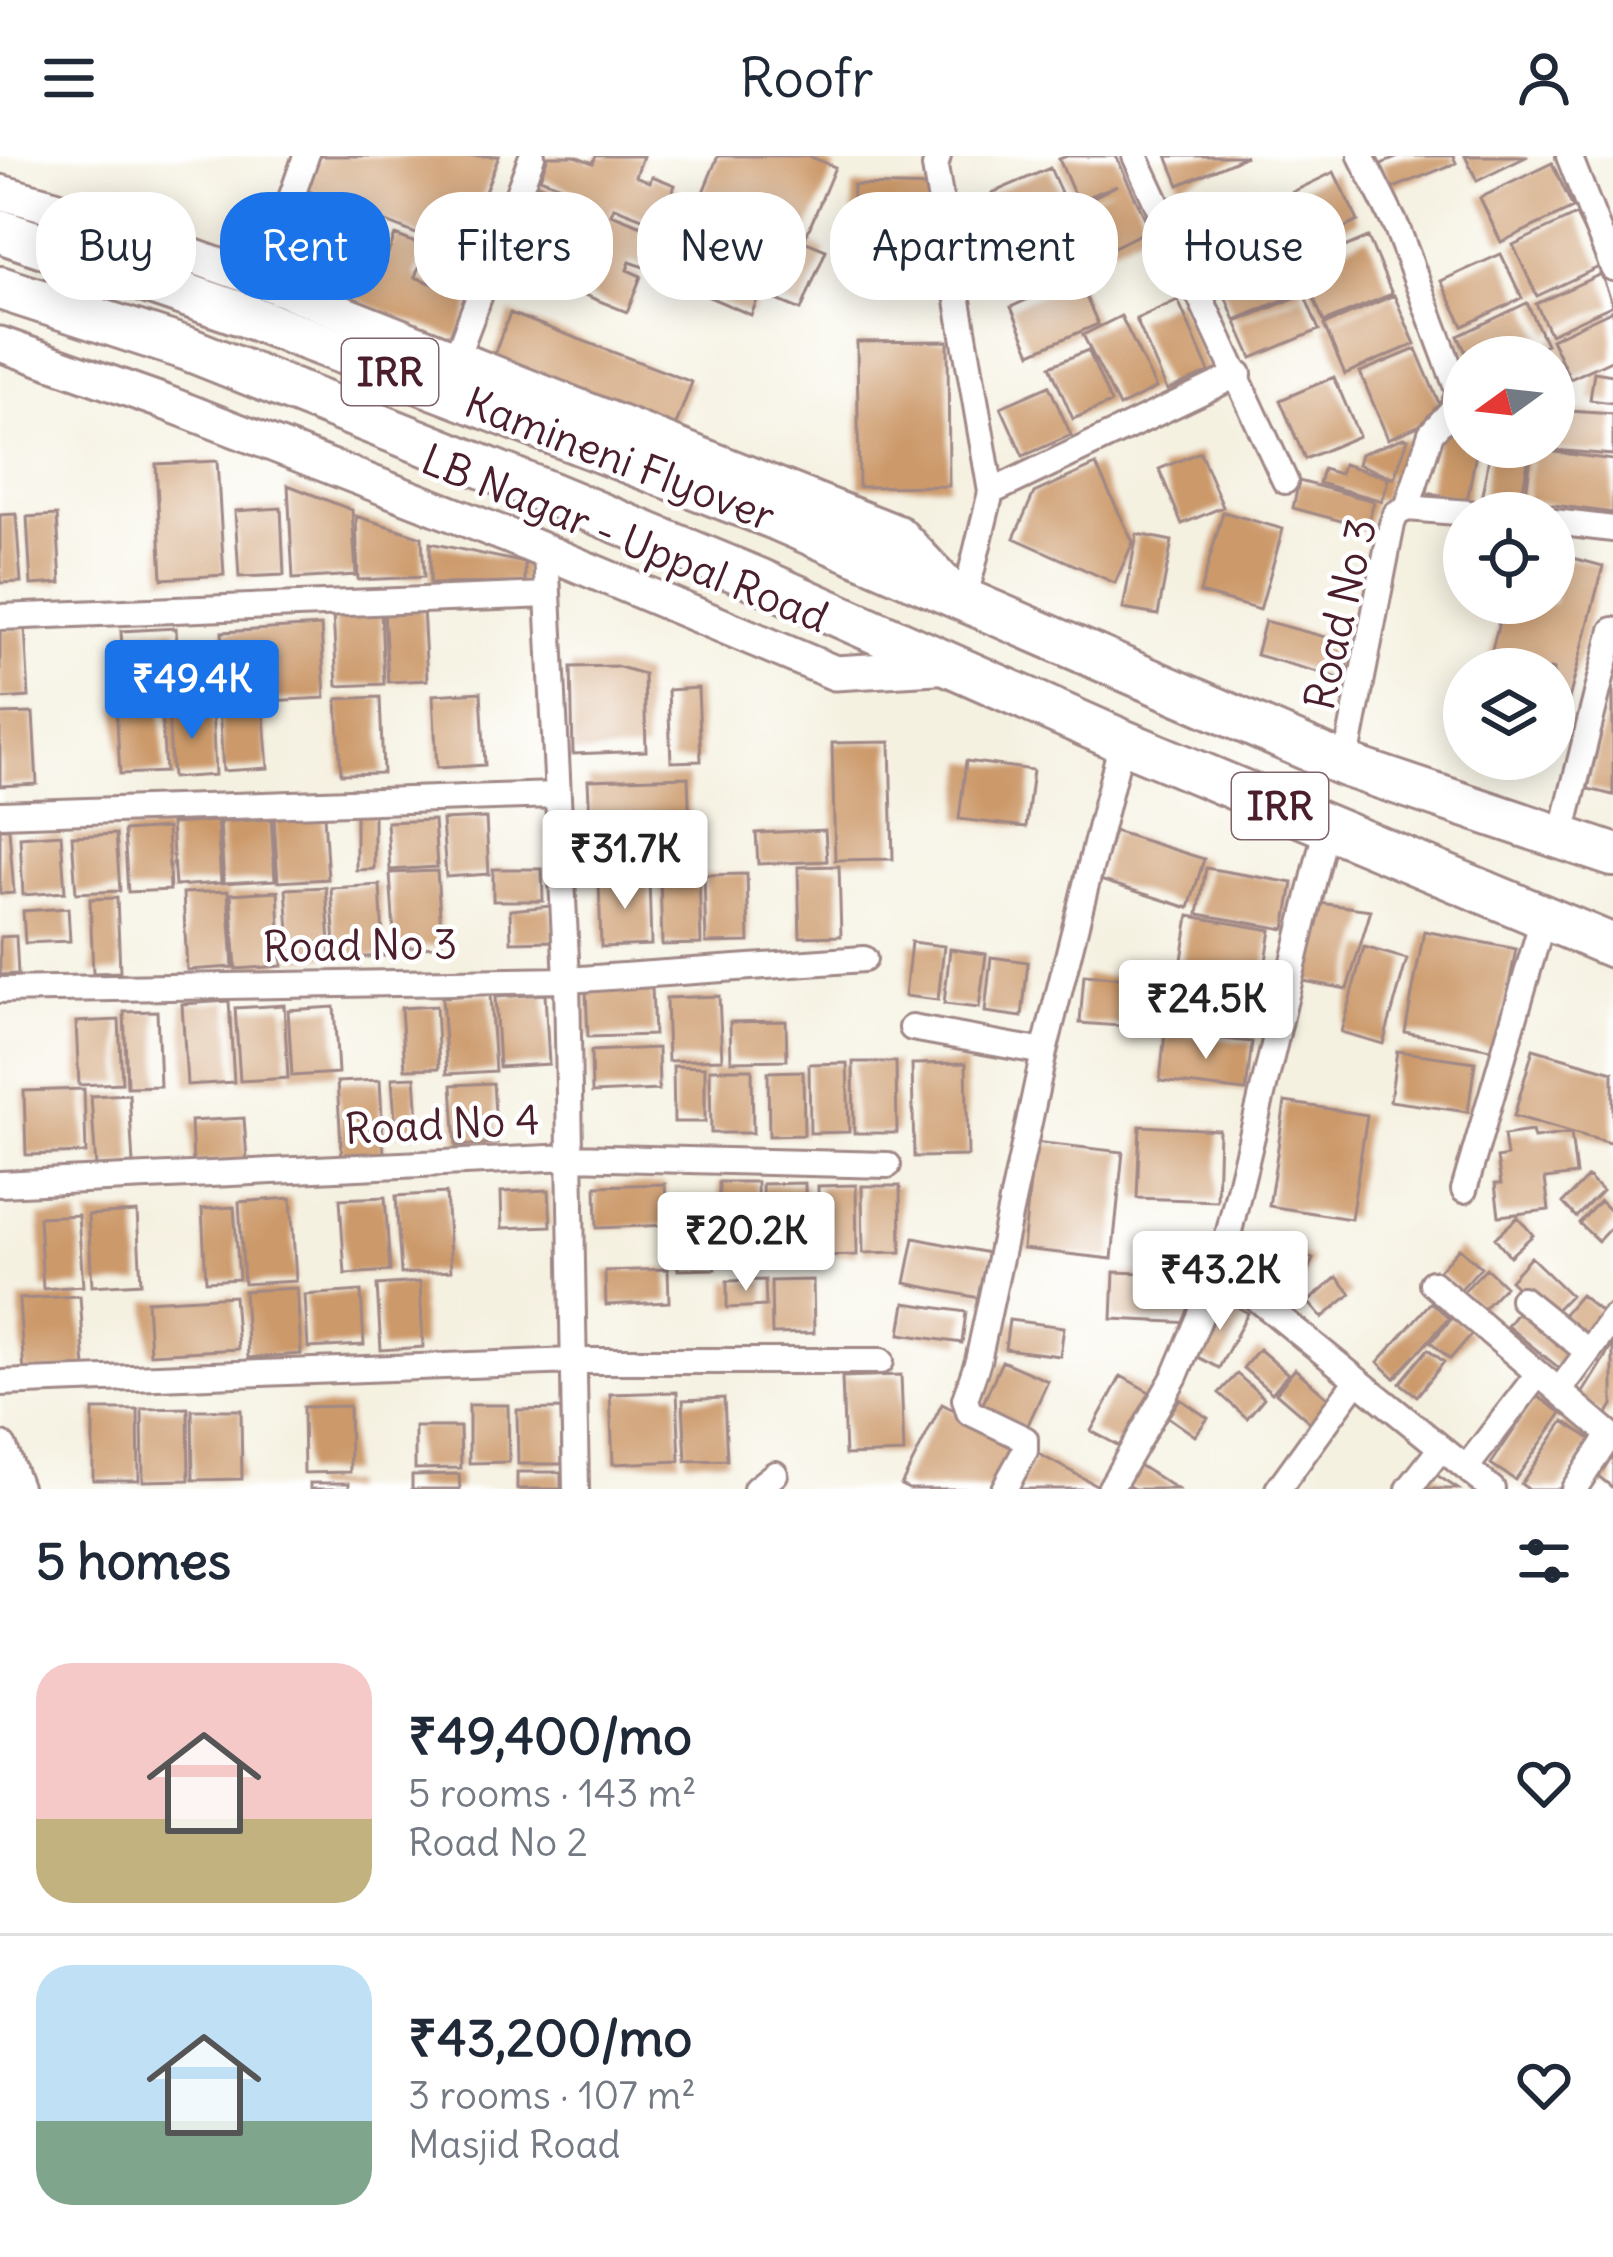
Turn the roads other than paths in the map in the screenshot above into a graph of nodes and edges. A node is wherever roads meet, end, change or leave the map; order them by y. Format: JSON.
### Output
{"nodes":[{"id":1,"x":307,"y":156,"type":"edge"},
{"id":2,"x":532,"y":156,"type":"edge"},
{"id":3,"x":938,"y":156,"type":"edge"},
{"id":4,"x":1136,"y":156,"type":"edge"},
{"id":5,"x":1361,"y":156,"type":"edge"},
{"id":6,"x":1569,"y":156,"type":"edge"},
{"id":7,"x":294,"y":192,"type":"edge"},
{"id":8,"x":2,"y":218,"type":"edge"},
{"id":9,"x":220,"y":266,"type":"edge"},
{"id":10,"x":1613,"y":268,"type":"edge"},
{"id":11,"x":0,"y":288,"type":"edge"},
{"id":12,"x":310,"y":300,"type":"edge"},
{"id":13,"x":0,"y":344,"type":"edge"},
{"id":14,"x":456,"y":358,"type":"junction"},
{"id":15,"x":1238,"y":374,"type":"junction"},
{"id":16,"x":1285,"y":481,"type":"dead end"},
{"id":17,"x":991,"y":492,"type":"junction"},
{"id":18,"x":1407,"y":508,"type":"junction"},
{"id":19,"x":1443,"y":511,"type":"edge"},
{"id":20,"x":1575,"y":524,"type":"edge"},
{"id":21,"x":1613,"y":529,"type":"edge"},
{"id":22,"x":545,"y":553,"type":"junction"},
{"id":23,"x":548,"y":595,"type":"junction"},
{"id":24,"x":964,"y":602,"type":"junction"},
{"id":25,"x":0,"y":616,"type":"edge"},
{"id":26,"x":1613,"y":630,"type":"edge"},
{"id":27,"x":954,"y":666,"type":"junction"},
{"id":28,"x":1178,"y":694,"type":"junction"},
{"id":29,"x":1137,"y":748,"type":"junction"},
{"id":30,"x":1303,"y":748,"type":"junction"},
{"id":31,"x":1346,"y":765,"type":"junction"},
{"id":32,"x":555,"y":795,"type":"junction"},
{"id":33,"x":1282,"y":807,"type":"junction"},
{"id":34,"x":0,"y":814,"type":"edge"},
{"id":35,"x":1327,"y":825,"type":"junction"},
{"id":36,"x":1561,"y":838,"type":"junction"},
{"id":37,"x":1613,"y":855,"type":"edge"},
{"id":38,"x":1543,"y":919,"type":"junction"},
{"id":39,"x":1610,"y":945,"type":"edge"},
{"id":40,"x":864,"y":958,"type":"dead end"},
{"id":41,"x":567,"y":980,"type":"junction"},
{"id":42,"x":0,"y":990,"type":"edge"},
{"id":43,"x":912,"y":1028,"type":"dead end"},
{"id":44,"x":1044,"y":1052,"type":"junction"},
{"id":45,"x":570,"y":1157,"type":"junction"},
{"id":46,"x":888,"y":1165,"type":"dead end"},
{"id":47,"x":0,"y":1184,"type":"edge"},
{"id":48,"x":1464,"y":1190,"type":"dead end"},
{"id":49,"x":1220,"y":1269,"type":"junction"},
{"id":50,"x":1432,"y":1283,"type":"dead end"},
{"id":51,"x":1522,"y":1299,"type":"dead end"},
{"id":52,"x":1613,"y":1318,"type":"edge"},
{"id":53,"x":1588,"y":1352,"type":"junction"},
{"id":54,"x":573,"y":1360,"type":"junction"},
{"id":55,"x":881,"y":1361,"type":"dead end"},
{"id":56,"x":1538,"y":1374,"type":"junction"},
{"id":57,"x":1357,"y":1380,"type":"junction"},
{"id":58,"x":0,"y":1383,"type":"edge"},
{"id":59,"x":1559,"y":1391,"type":"junction"},
{"id":60,"x":1612,"y":1436,"type":"edge"},
{"id":61,"x":1441,"y":1448,"type":"junction"},
{"id":62,"x":0,"y":1449,"type":"edge"},
{"id":63,"x":1466,"y":1468,"type":"junction"},
{"id":64,"x":14,"y":1489,"type":"edge"},
{"id":65,"x":576,"y":1489,"type":"edge"},
{"id":66,"x":1004,"y":1489,"type":"edge"},
{"id":67,"x":1110,"y":1489,"type":"edge"},
{"id":68,"x":1278,"y":1489,"type":"edge"},
{"id":69,"x":1409,"y":1489,"type":"edge"},
{"id":70,"x":1492,"y":1489,"type":"edge"},
{"id":71,"x":1574,"y":1489,"type":"edge"}],
"edges":[{"from":1,"to":7,"type":"street"},
{"from":2,"to":14,"type":"street"},
{"from":3,"to":17,"type":"street"},
{"from":4,"to":15,"type":"street"},
{"from":5,"to":18,"type":"street","name":"Road No 3"},
{"from":6,"to":10,"type":"street"},
{"from":8,"to":9,"type":"street"},
{"from":8,"to":24,"type":"highway","name":"Kamineni Flyover","number":"IRR"},
{"from":11,"to":27,"type":"highway","name":"Kamineni Flyover","number":"IRR"},
{"from":12,"to":14,"type":"street"},
{"from":13,"to":22,"type":"street","name":"LB Nagar - Uppal Road"},
{"from":14,"to":24,"type":"street"},
{"from":15,"to":16,"type":"street"},
{"from":15,"to":17,"type":"street"},
{"from":17,"to":24,"type":"street"},
{"from":18,"to":19,"type":"street"},
{"from":18,"to":31,"type":"street","name":"Road No 3"},
{"from":20,"to":21,"type":"street"},
{"from":22,"to":23,"type":"street"},
{"from":22,"to":27,"type":"street","name":"LB Nagar - Uppal Road"},
{"from":23,"to":25,"type":"street"},
{"from":23,"to":32,"type":"street"},
{"from":24,"to":28,"type":"highway","number":"IRR"},
{"from":26,"to":36,"type":"street"},
{"from":27,"to":29,"type":"highway","number":"IRR"},
{"from":28,"to":29,"type":"highway"},
{"from":28,"to":30,"type":"highway","number":"IRR"},
{"from":29,"to":33,"type":"highway","number":"IRR"},
{"from":29,"to":44,"type":"street"},
{"from":30,"to":31,"type":"highway","number":"IRR"},
{"from":30,"to":33,"type":"highway"},
{"from":31,"to":36,"type":"highway","number":"IRR"},
{"from":32,"to":34,"type":"street"},
{"from":32,"to":41,"type":"street"},
{"from":33,"to":35,"type":"highway","number":"IRR"},
{"from":35,"to":38,"type":"highway","number":"IRR"},
{"from":35,"to":49,"type":"street"},
{"from":36,"to":37,"type":"highway","number":"IRR"},
{"from":38,"to":39,"type":"highway","number":"IRR"},
{"from":38,"to":48,"type":"street"},
{"from":40,"to":41,"type":"street","name":"Road No 3"},
{"from":41,"to":42,"type":"street","name":"Road No 3"},
{"from":41,"to":45,"type":"street"},
{"from":43,"to":44,"type":"street"},
{"from":44,"to":66,"type":"street"},
{"from":45,"to":46,"type":"street","name":"Road No 4"},
{"from":45,"to":47,"type":"street","name":"Road No 4"},
{"from":45,"to":54,"type":"street"},
{"from":49,"to":57,"type":"street"},
{"from":49,"to":67,"type":"street"},
{"from":50,"to":56,"type":"street"},
{"from":51,"to":53,"type":"street"},
{"from":52,"to":53,"type":"street"},
{"from":53,"to":59,"type":"street"},
{"from":54,"to":55,"type":"street"},
{"from":54,"to":58,"type":"street"},
{"from":54,"to":65,"type":"street"},
{"from":56,"to":59,"type":"street"},
{"from":56,"to":63,"type":"street"},
{"from":57,"to":61,"type":"street"},
{"from":57,"to":68,"type":"street"},
{"from":59,"to":60,"type":"street"},
{"from":60,"to":71,"type":"street"},
{"from":61,"to":63,"type":"street"},
{"from":61,"to":69,"type":"street"},
{"from":62,"to":64,"type":"street"},
{"from":63,"to":70,"type":"street"}]}
